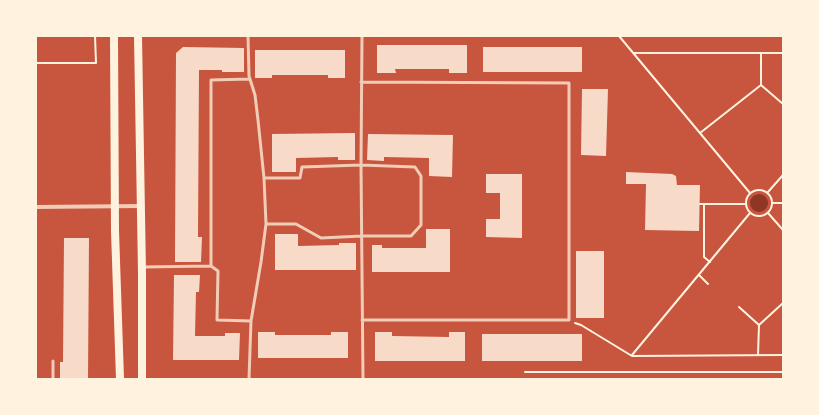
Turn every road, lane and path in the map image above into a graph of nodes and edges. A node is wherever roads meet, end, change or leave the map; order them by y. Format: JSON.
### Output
{"nodes":[{"id":1,"x":95,"y":36,"type":"edge"},
{"id":2,"x":114,"y":36,"type":"edge"},
{"id":3,"x":138,"y":36,"type":"edge"},
{"id":4,"x":248,"y":36,"type":"edge"},
{"id":5,"x":362,"y":36,"type":"edge"},
{"id":6,"x":619,"y":36,"type":"edge"},
{"id":7,"x":633,"y":52,"type":"junction"},
{"id":8,"x":760,"y":53,"type":"junction"},
{"id":9,"x":783,"y":53,"type":"edge"},
{"id":10,"x":36,"y":63,"type":"edge"},
{"id":11,"x":250,"y":79,"type":"junction"},
{"id":12,"x":361,"y":82,"type":"junction"},
{"id":13,"x":761,"y":85,"type":"junction"},
{"id":14,"x":783,"y":104,"type":"edge"},
{"id":15,"x":700,"y":133,"type":"junction"},
{"id":16,"x":361,"y":166,"type":"junction"},
{"id":17,"x":783,"y":175,"type":"edge"},
{"id":18,"x":264,"y":178,"type":"junction"},
{"id":19,"x":767,"y":192,"type":"junction"},
{"id":20,"x":750,"y":193,"type":"junction"},
{"id":21,"x":772,"y":203,"type":"junction"},
{"id":22,"x":783,"y":203,"type":"edge"},
{"id":23,"x":700,"y":204,"type":"dead end"},
{"id":24,"x":704,"y":204,"type":"junction"},
{"id":25,"x":745,"y":204,"type":"junction"},
{"id":26,"x":141,"y":206,"type":"junction"},
{"id":27,"x":36,"y":207,"type":"edge"},
{"id":28,"x":116,"y":207,"type":"junction"},
{"id":29,"x":750,"y":213,"type":"junction"},
{"id":30,"x":768,"y":213,"type":"junction"},
{"id":31,"x":266,"y":224,"type":"junction"},
{"id":32,"x":783,"y":230,"type":"edge"},
{"id":33,"x":362,"y":236,"type":"junction"},
{"id":34,"x":710,"y":262,"type":"junction"},
{"id":35,"x":211,"y":266,"type":"junction"},
{"id":36,"x":142,"y":267,"type":"junction"},
{"id":37,"x":699,"y":275,"type":"junction"},
{"id":38,"x":708,"y":284,"type":"dead end"},
{"id":39,"x":783,"y":303,"type":"edge"},
{"id":40,"x":739,"y":307,"type":"dead end"},
{"id":41,"x":362,"y":320,"type":"junction"},
{"id":42,"x":569,"y":320,"type":"junction"},
{"id":43,"x":251,"y":321,"type":"junction"},
{"id":44,"x":759,"y":325,"type":"junction"},
{"id":45,"x":758,"y":355,"type":"junction"},
{"id":46,"x":783,"y":355,"type":"edge"},
{"id":47,"x":632,"y":356,"type":"junction"},
{"id":48,"x":53,"y":360,"type":"dead end"},
{"id":49,"x":525,"y":372,"type":"dead end"},
{"id":50,"x":783,"y":372,"type":"edge"},
{"id":51,"x":53,"y":379,"type":"edge"},
{"id":52,"x":120,"y":379,"type":"edge"},
{"id":53,"x":142,"y":379,"type":"edge"},
{"id":54,"x":249,"y":379,"type":"edge"},
{"id":55,"x":363,"y":379,"type":"edge"}],
"edges":[{"from":1,"to":10,"type":"path"},
{"from":2,"to":28,"type":"main road"},
{"from":3,"to":26,"type":"main road"},
{"from":4,"to":11,"type":"lane"},
{"from":5,"to":12,"type":"lane"},
{"from":6,"to":7,"type":"path"},
{"from":7,"to":8,"type":"path"},
{"from":7,"to":15,"type":"path"},
{"from":8,"to":9,"type":"path"},
{"from":8,"to":13,"type":"path"},
{"from":11,"to":18,"type":"lane"},
{"from":11,"to":35,"type":"lane"},
{"from":12,"to":16,"type":"lane"},
{"from":12,"to":42,"type":"lane"},
{"from":13,"to":14,"type":"path"},
{"from":13,"to":15,"type":"path"},
{"from":15,"to":20,"type":"path"},
{"from":16,"to":18,"type":"lane"},
{"from":16,"to":33,"type":"lane"},
{"from":16,"to":33,"type":"lane"},
{"from":17,"to":19,"type":"path"},
{"from":18,"to":31,"type":"lane"},
{"from":19,"to":20,"type":"path"},
{"from":19,"to":21,"type":"path"},
{"from":20,"to":25,"type":"path"},
{"from":21,"to":22,"type":"path"},
{"from":21,"to":30,"type":"path"},
{"from":23,"to":24,"type":"path"},
{"from":24,"to":25,"type":"path"},
{"from":24,"to":34,"type":"path"},
{"from":25,"to":29,"type":"path"},
{"from":26,"to":28,"type":"street"},
{"from":26,"to":36,"type":"main road"},
{"from":27,"to":28,"type":"street"},
{"from":28,"to":52,"type":"main road"},
{"from":29,"to":30,"type":"path"},
{"from":29,"to":34,"type":"path"},
{"from":30,"to":32,"type":"path"},
{"from":31,"to":33,"type":"lane"},
{"from":31,"to":43,"type":"lane"},
{"from":33,"to":41,"type":"lane"},
{"from":34,"to":37,"type":"path"},
{"from":35,"to":36,"type":"lane"},
{"from":35,"to":43,"type":"lane"},
{"from":36,"to":53,"type":"main road"},
{"from":37,"to":38,"type":"path"},
{"from":37,"to":47,"type":"path"},
{"from":39,"to":44,"type":"path"},
{"from":40,"to":44,"type":"path"},
{"from":41,"to":42,"type":"lane"},
{"from":41,"to":55,"type":"lane"},
{"from":42,"to":47,"type":"path"},
{"from":43,"to":54,"type":"lane"},
{"from":44,"to":45,"type":"path"},
{"from":45,"to":46,"type":"path"},
{"from":45,"to":47,"type":"path"},
{"from":48,"to":51,"type":"lane"},
{"from":49,"to":50,"type":"path"}]}
